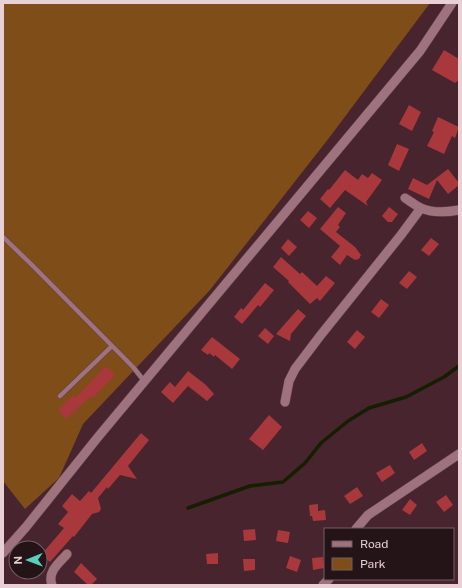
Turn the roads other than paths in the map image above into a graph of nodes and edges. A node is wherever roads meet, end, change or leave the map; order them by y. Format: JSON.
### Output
{"nodes":[{"id":1,"x":452,"y":3,"type":"edge"},
{"id":2,"x":405,"y":198,"type":"dead end"},
{"id":3,"x":421,"y":208,"type":"junction"},
{"id":4,"x":459,"y":210,"type":"edge"},
{"id":5,"x":3,"y":237,"type":"edge"},
{"id":6,"x":112,"y":346,"type":"junction"},
{"id":7,"x":145,"y":382,"type":"junction"},
{"id":8,"x":60,"y":396,"type":"dead end"},
{"id":9,"x":285,"y":402,"type":"dead end"},
{"id":10,"x":459,"y":454,"type":"edge"},
{"id":11,"x":357,"y":528,"type":"edge"},
{"id":12,"x":3,"y":553,"type":"edge"},
{"id":13,"x":67,"y":554,"type":"dead end"},
{"id":14,"x":52,"y":585,"type":"edge"}],
"edges":[{"from":1,"to":7,"type":"street"},
{"from":2,"to":3,"type":"street"},
{"from":3,"to":4,"type":"street"},
{"from":3,"to":9,"type":"street"},
{"from":5,"to":6,"type":"lane"},
{"from":6,"to":7,"type":"lane"},
{"from":6,"to":8,"type":"lane"},
{"from":7,"to":12,"type":"street"},
{"from":10,"to":11,"type":"street"},
{"from":13,"to":14,"type":"street"}]}
